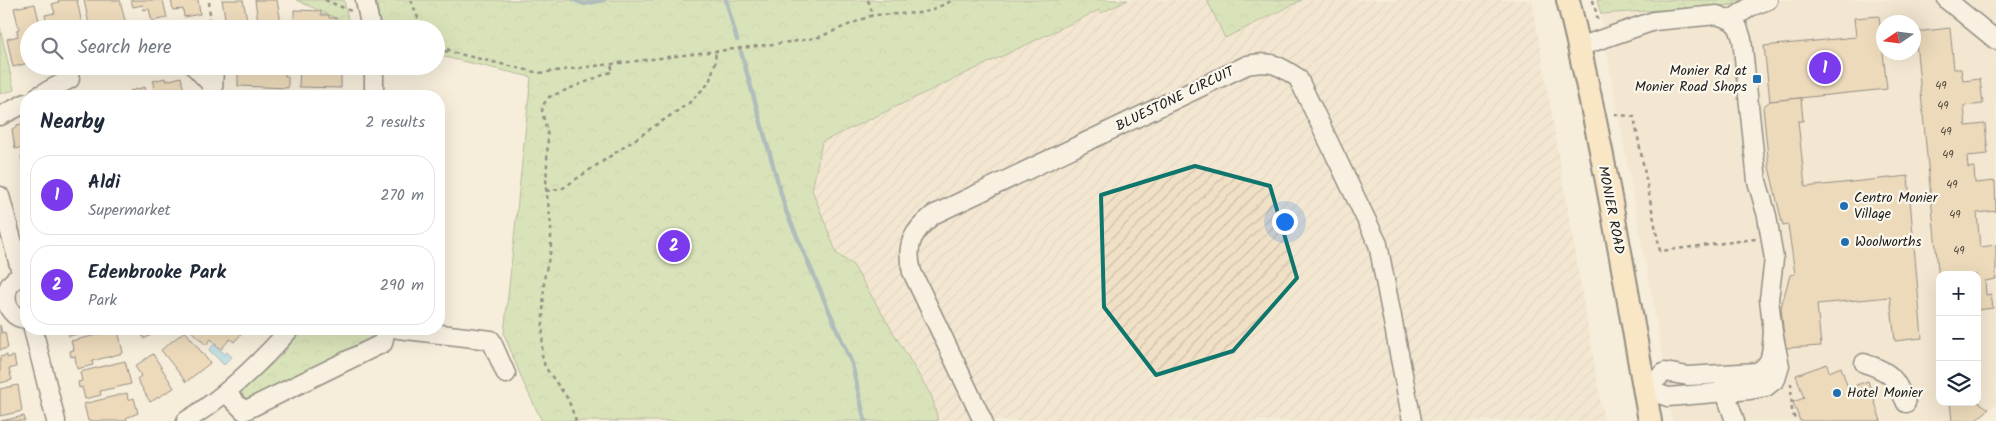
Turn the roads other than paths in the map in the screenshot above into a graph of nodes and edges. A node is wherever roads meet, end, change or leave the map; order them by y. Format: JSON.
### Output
{"nodes":[{"id":1,"x":1568,"y":0,"type":"edge"},
{"id":2,"x":1768,"y":0,"type":"edge"},
{"id":3,"x":1947,"y":0,"type":"edge"},
{"id":4,"x":359,"y":6,"type":"edge"},
{"id":5,"x":366,"y":20,"type":"edge"},
{"id":6,"x":1731,"y":20,"type":"junction"},
{"id":7,"x":1996,"y":40,"type":"edge"},
{"id":8,"x":1580,"y":47,"type":"junction"},
{"id":9,"x":202,"y":75,"type":"edge"},
{"id":10,"x":214,"y":75,"type":"edge"},
{"id":11,"x":374,"y":75,"type":"edge"},
{"id":12,"x":70,"y":79,"type":"dead end"},
{"id":13,"x":49,"y":90,"type":"edge"},
{"id":14,"x":212,"y":90,"type":"edge"},
{"id":15,"x":213,"y":90,"type":"edge"},
{"id":16,"x":374,"y":90,"type":"edge"},
{"id":17,"x":20,"y":106,"type":"edge"},
{"id":18,"x":0,"y":116,"type":"edge"},
{"id":19,"x":0,"y":196,"type":"edge"},
{"id":20,"x":20,"y":263,"type":"edge"},
{"id":21,"x":20,"y":278,"type":"edge"},
{"id":22,"x":2,"y":303,"type":"edge"},
{"id":23,"x":20,"y":318,"type":"edge"},
{"id":24,"x":34,"y":335,"type":"edge"},
{"id":25,"x":284,"y":335,"type":"edge"},
{"id":26,"x":385,"y":335,"type":"edge"},
{"id":27,"x":445,"y":335,"type":"edge"},
{"id":28,"x":1864,"y":363,"type":"dead end"},
{"id":29,"x":506,"y":374,"type":"dead end"},
{"id":30,"x":1724,"y":383,"type":"junction"},
{"id":31,"x":1644,"y":389,"type":"junction"},
{"id":32,"x":226,"y":393,"type":"junction"},
{"id":33,"x":1906,"y":403,"type":"dead end"},
{"id":34,"x":56,"y":421,"type":"edge"},
{"id":35,"x":186,"y":421,"type":"edge"},
{"id":36,"x":982,"y":421,"type":"edge"},
{"id":37,"x":1412,"y":421,"type":"edge"},
{"id":38,"x":1650,"y":421,"type":"edge"},
{"id":39,"x":1735,"y":421,"type":"edge"}],
"edges":[{"from":1,"to":8,"type":"main road","name":"MONIER ROAD"},
{"from":2,"to":6,"type":"street"},
{"from":3,"to":7,"type":"street"},
{"from":4,"to":5,"type":"street"},
{"from":6,"to":8,"type":"street"},
{"from":6,"to":30,"type":"street"},
{"from":8,"to":31,"type":"main road","name":"MONIER ROAD"},
{"from":9,"to":14,"type":"street"},
{"from":10,"to":15,"type":"street"},
{"from":11,"to":16,"type":"street"},
{"from":12,"to":13,"type":"street"},
{"from":17,"to":18,"type":"street"},
{"from":19,"to":20,"type":"street"},
{"from":21,"to":22,"type":"street"},
{"from":22,"to":23,"type":"street"},
{"from":24,"to":34,"type":"street"},
{"from":25,"to":32,"type":"street"},
{"from":26,"to":32,"type":"street"},
{"from":27,"to":29,"type":"street"},
{"from":28,"to":33,"type":"street"},
{"from":30,"to":31,"type":"street"},
{"from":30,"to":31,"type":"street"},
{"from":30,"to":39,"type":"street"},
{"from":31,"to":38,"type":"main road","name":"MONIER ROAD"},
{"from":32,"to":35,"type":"street"},
{"from":36,"to":37,"type":"street","name":"BLUESTONE CIRCUIT"}]}
